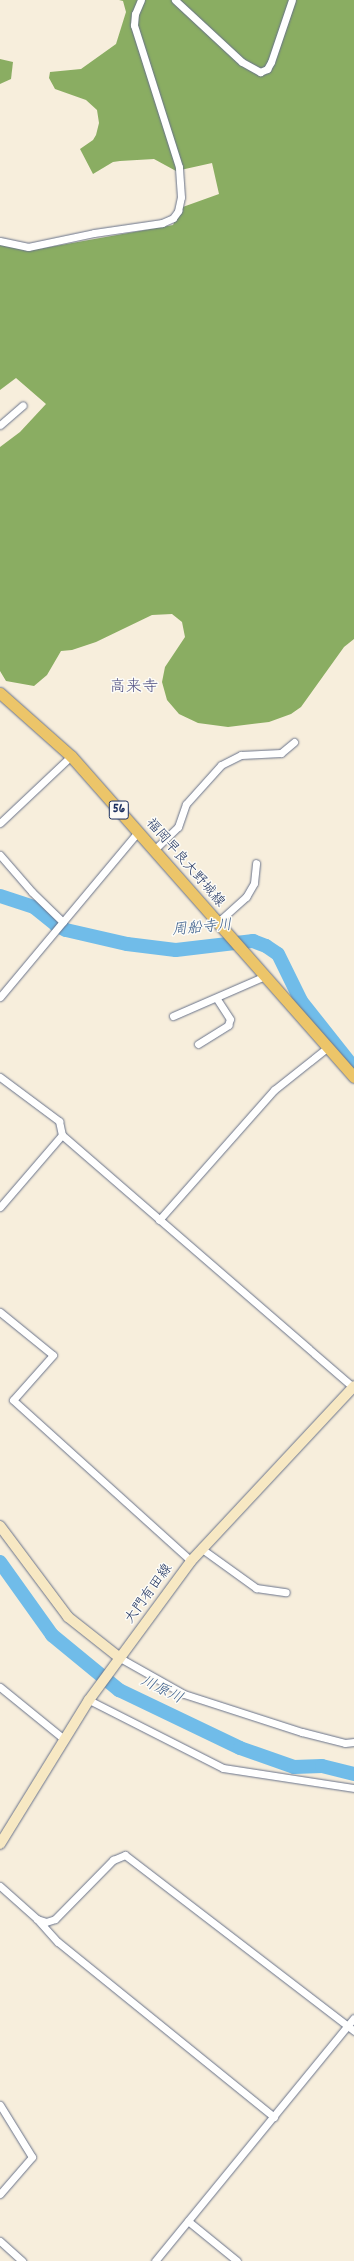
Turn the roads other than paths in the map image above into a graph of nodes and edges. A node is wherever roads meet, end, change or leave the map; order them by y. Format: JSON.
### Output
{"nodes":[{"id":1,"x":141,"y":0,"type":"edge"},
{"id":2,"x":175,"y":0,"type":"edge"},
{"id":3,"x":292,"y":0,"type":"edge"},
{"id":4,"x":0,"y":241,"type":"edge"},
{"id":5,"x":23,"y":405,"type":"dead end"},
{"id":6,"x":0,"y":425,"type":"edge"},
{"id":7,"x":0,"y":693,"type":"edge"},
{"id":8,"x":294,"y":742,"type":"dead end"},
{"id":9,"x":71,"y":756,"type":"junction"},
{"id":10,"x":0,"y":823,"type":"edge"},
{"id":11,"x":138,"y":832,"type":"junction"},
{"id":12,"x":154,"y":850,"type":"junction"},
{"id":13,"x":0,"y":855,"type":"edge"},
{"id":14,"x":256,"y":863,"type":"dead end"},
{"id":15,"x":64,"y":922,"type":"junction"},
{"id":16,"x":218,"y":922,"type":"junction"},
{"id":17,"x":265,"y":976,"type":"junction"},
{"id":18,"x":0,"y":997,"type":"edge"},
{"id":19,"x":217,"y":999,"type":"junction"},
{"id":20,"x":173,"y":1016,"type":"dead end"},
{"id":21,"x":198,"y":1044,"type":"dead end"},
{"id":22,"x":328,"y":1047,"type":"junction"},
{"id":23,"x":0,"y":1077,"type":"edge"},
{"id":24,"x":354,"y":1078,"type":"edge"},
{"id":25,"x":62,"y":1135,"type":"junction"},
{"id":26,"x":0,"y":1206,"type":"edge"},
{"id":27,"x":159,"y":1220,"type":"junction"},
{"id":28,"x":0,"y":1312,"type":"edge"},
{"id":29,"x":354,"y":1387,"type":"edge"},
{"id":30,"x":0,"y":1526,"type":"edge"},
{"id":31,"x":202,"y":1549,"type":"junction"},
{"id":32,"x":191,"y":1561,"type":"junction"},
{"id":33,"x":286,"y":1592,"type":"dead end"},
{"id":34,"x":120,"y":1658,"type":"junction"},
{"id":35,"x":0,"y":1688,"type":"edge"},
{"id":36,"x":89,"y":1700,"type":"junction"},
{"id":37,"x":64,"y":1739,"type":"junction"},
{"id":38,"x":354,"y":1742,"type":"edge"},
{"id":39,"x":354,"y":1788,"type":"edge"},
{"id":40,"x":0,"y":1844,"type":"edge"},
{"id":41,"x":0,"y":1886,"type":"edge"},
{"id":42,"x":37,"y":1919,"type":"junction"},
{"id":43,"x":354,"y":2018,"type":"edge"},
{"id":44,"x":351,"y":2029,"type":"edge"},
{"id":45,"x":0,"y":2105,"type":"edge"},
{"id":46,"x":274,"y":2117,"type":"junction"},
{"id":47,"x":0,"y":2194,"type":"edge"},
{"id":48,"x":188,"y":2221,"type":"junction"},
{"id":49,"x":0,"y":2241,"type":"edge"},
{"id":50,"x":22,"y":2261,"type":"edge"},
{"id":51,"x":155,"y":2261,"type":"edge"},
{"id":52,"x":236,"y":2261,"type":"edge"}],
"edges":[{"from":1,"to":4,"type":"street"},
{"from":2,"to":3,"type":"street"},
{"from":5,"to":6,"type":"street"},
{"from":7,"to":9,"type":"main road","name":"福岡早良大野城線","number":"56"},
{"from":8,"to":12,"type":"street"},
{"from":9,"to":10,"type":"street"},
{"from":9,"to":11,"type":"main road","name":"福岡早良大野城線","number":"56"},
{"from":11,"to":12,"type":"main road","name":"福岡早良大野城線","number":"56"},
{"from":11,"to":15,"type":"street"},
{"from":12,"to":16,"type":"main road","name":"福岡早良大野城線","number":"56"},
{"from":13,"to":15,"type":"street"},
{"from":14,"to":16,"type":"street"},
{"from":15,"to":18,"type":"street"},
{"from":16,"to":17,"type":"main road","name":"福岡早良大野城線","number":"56"},
{"from":17,"to":19,"type":"street"},
{"from":17,"to":22,"type":"main road","number":"56"},
{"from":19,"to":20,"type":"street"},
{"from":19,"to":21,"type":"street"},
{"from":22,"to":24,"type":"main road","number":"56"},
{"from":22,"to":27,"type":"street"},
{"from":23,"to":25,"type":"street"},
{"from":25,"to":26,"type":"street"},
{"from":25,"to":27,"type":"street"},
{"from":27,"to":29,"type":"street"},
{"from":28,"to":32,"type":"street"},
{"from":29,"to":31,"type":"main road","name":"大門有田線"},
{"from":30,"to":34,"type":"main road"},
{"from":31,"to":32,"type":"main road","name":"大門有田線"},
{"from":31,"to":33,"type":"street"},
{"from":32,"to":34,"type":"main road","name":"大門有田線"},
{"from":34,"to":36,"type":"main road","name":"大門有田線"},
{"from":34,"to":38,"type":"street"},
{"from":35,"to":37,"type":"street"},
{"from":36,"to":37,"type":"main road","name":"大門有田線"},
{"from":36,"to":39,"type":"street"},
{"from":37,"to":40,"type":"main road","name":"大門有田線"},
{"from":41,"to":42,"type":"street"},
{"from":42,"to":44,"type":"street"},
{"from":42,"to":46,"type":"street"},
{"from":43,"to":44,"type":"street"},
{"from":44,"to":46,"type":"street"},
{"from":45,"to":47,"type":"street"},
{"from":46,"to":48,"type":"street"},
{"from":48,"to":51,"type":"street"},
{"from":48,"to":52,"type":"street"},
{"from":49,"to":50,"type":"street"}]}
